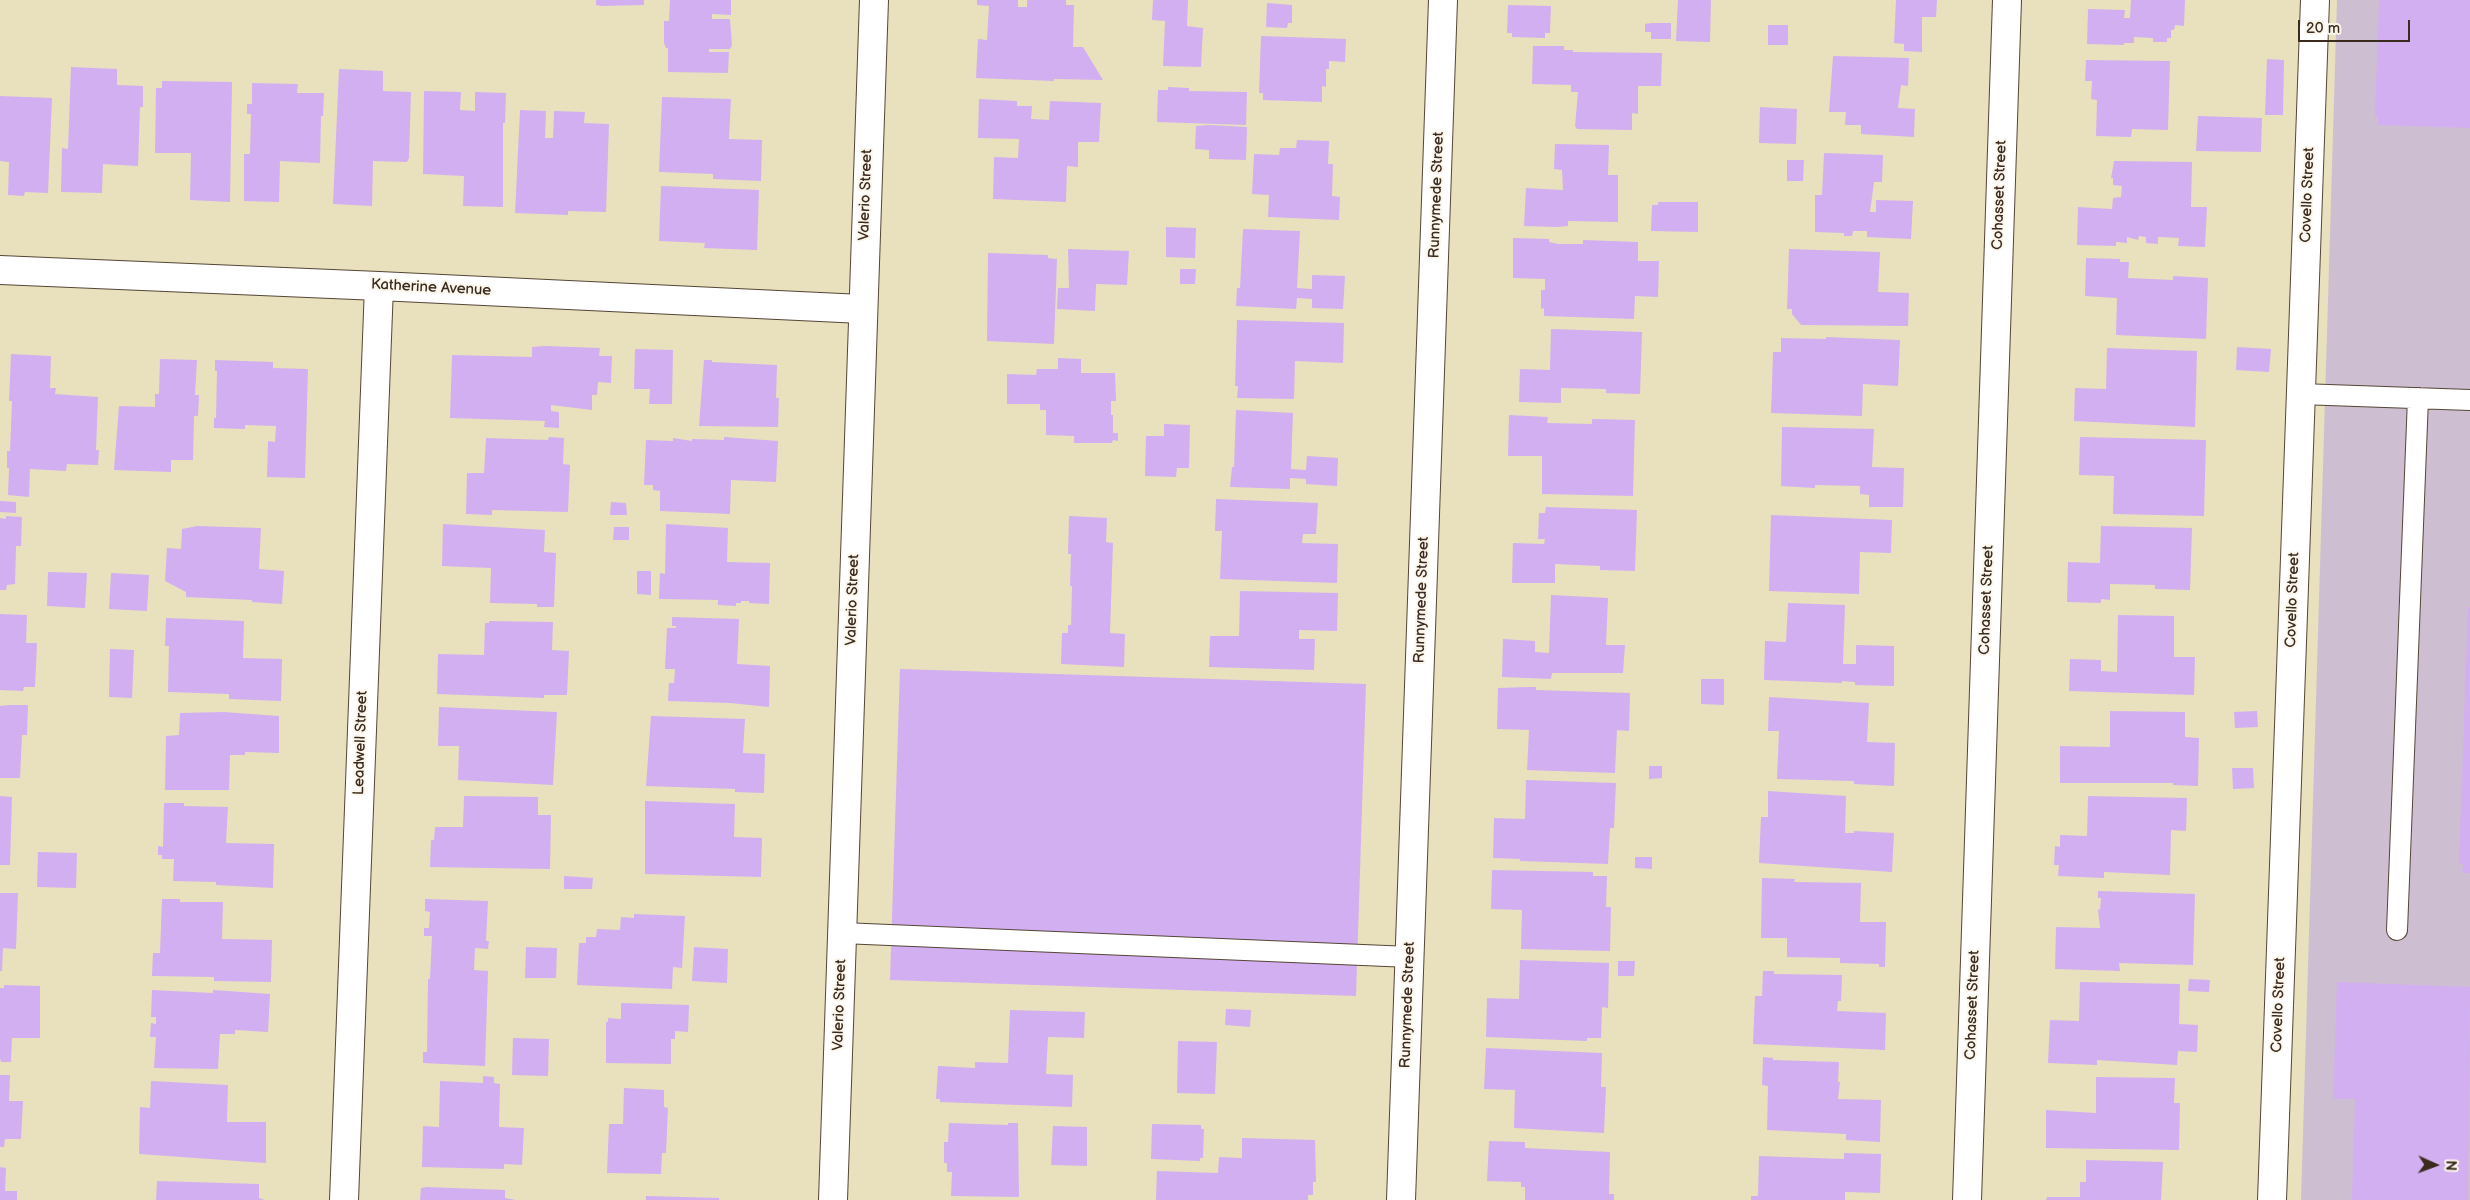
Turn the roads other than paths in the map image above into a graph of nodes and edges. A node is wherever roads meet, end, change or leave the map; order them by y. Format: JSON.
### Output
{"nodes":[{"id":1,"x":874,"y":0,"type":"edge"},
{"id":2,"x":1443,"y":0,"type":"edge"},
{"id":3,"x":2006,"y":0,"type":"edge"},
{"id":4,"x":2315,"y":0,"type":"edge"},
{"id":5,"x":0,"y":270,"type":"edge"},
{"id":6,"x":379,"y":286,"type":"junction"},
{"id":7,"x":862,"y":309,"type":"junction"},
{"id":8,"x":2300,"y":394,"type":"junction"},
{"id":9,"x":2418,"y":398,"type":"junction"},
{"id":10,"x":2470,"y":400,"type":"edge"},
{"id":11,"x":2397,"y":930,"type":"dead end"},
{"id":12,"x":842,"y":933,"type":"junction"},
{"id":13,"x":1410,"y":957,"type":"junction"},
{"id":14,"x":344,"y":1200,"type":"edge"},
{"id":15,"x":834,"y":1200,"type":"edge"},
{"id":16,"x":1401,"y":1200,"type":"edge"},
{"id":17,"x":1967,"y":1200,"type":"edge"},
{"id":18,"x":2272,"y":1200,"type":"edge"}],
"edges":[{"from":1,"to":7,"type":"street","name":"Valerio Street"},
{"from":2,"to":13,"type":"street","name":"Runnymede Street"},
{"from":3,"to":17,"type":"street","name":"Cohasset Street"},
{"from":4,"to":8,"type":"street","name":"Covello Street"},
{"from":5,"to":6,"type":"street","name":"Katherine Avenue"},
{"from":6,"to":7,"type":"street","name":"Katherine Avenue"},
{"from":6,"to":14,"type":"street","name":"Leadwell Street"},
{"from":7,"to":12,"type":"street","name":"Valerio Street"},
{"from":8,"to":9,"type":"lane"},
{"from":8,"to":18,"type":"street","name":"Covello Street"},
{"from":9,"to":10,"type":"lane"},
{"from":9,"to":11,"type":"lane"},
{"from":12,"to":13,"type":"lane"},
{"from":12,"to":15,"type":"street","name":"Valerio Street"},
{"from":13,"to":16,"type":"street","name":"Runnymede Street"}]}
